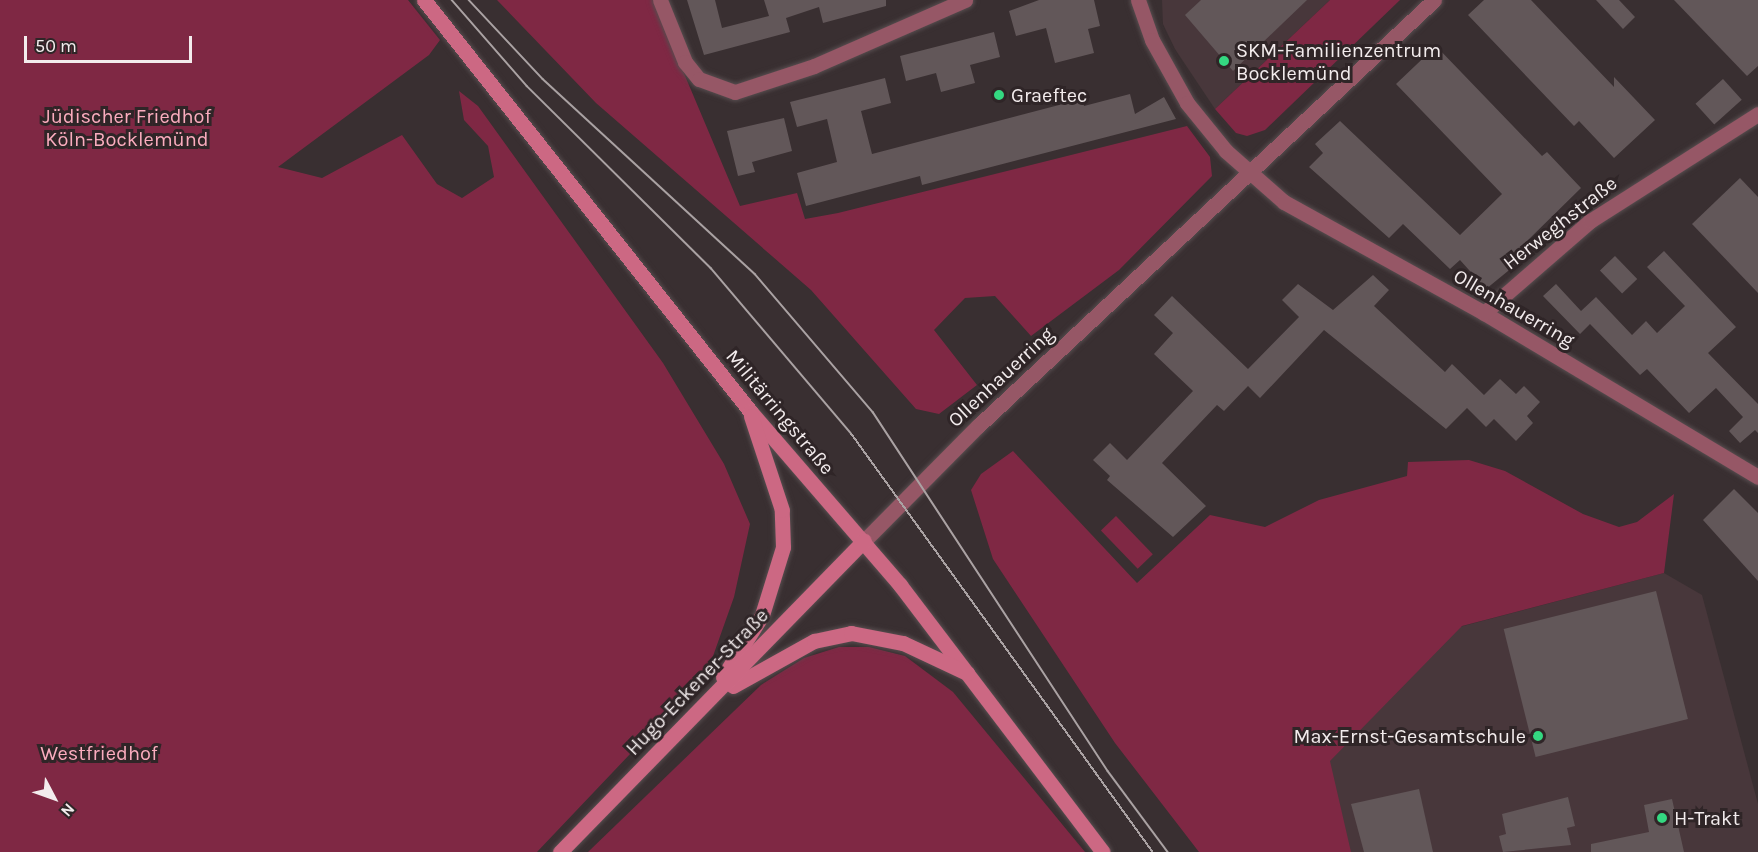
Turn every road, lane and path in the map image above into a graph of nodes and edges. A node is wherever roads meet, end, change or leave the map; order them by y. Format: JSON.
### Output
{"nodes":[{"id":1,"x":423,"y":0,"type":"edge"},
{"id":2,"x":660,"y":0,"type":"edge"},
{"id":3,"x":966,"y":0,"type":"edge"},
{"id":4,"x":1138,"y":0,"type":"edge"},
{"id":5,"x":1434,"y":0,"type":"edge"},
{"id":6,"x":1758,"y":114,"type":"edge"},
{"id":7,"x":1250,"y":174,"type":"junction"},
{"id":8,"x":1484,"y":313,"type":"junction"},
{"id":9,"x":750,"y":411,"type":"junction"},
{"id":10,"x":1758,"y":477,"type":"edge"},
{"id":11,"x":864,"y":541,"type":"junction"},
{"id":12,"x":968,"y":674,"type":"junction"},
{"id":13,"x":703,"y":707,"type":"junction"},
{"id":14,"x":560,"y":852,"type":"edge"},
{"id":15,"x":1103,"y":852,"type":"edge"}],
"edges":[{"from":1,"to":9,"type":"main road","name":"Militärringstraße"},
{"from":2,"to":3,"type":"street"},
{"from":4,"to":7,"type":"street"},
{"from":5,"to":7,"type":"street","name":"Ollenhauerring"},
{"from":6,"to":8,"type":"street","name":"Herweghstraße"},
{"from":7,"to":8,"type":"street","name":"Ollenhauerring"},
{"from":7,"to":11,"type":"street","name":"Ollenhauerring"},
{"from":8,"to":10,"type":"street","name":"Ollenhauerring"},
{"from":9,"to":11,"type":"main road","name":"Militärringstraße"},
{"from":9,"to":13,"type":"main road"},
{"from":11,"to":12,"type":"main road","name":"Militärringstraße"},
{"from":11,"to":13,"type":"main road","name":"Hugo-Eckener-Straße"},
{"from":12,"to":13,"type":"main road"},
{"from":12,"to":15,"type":"main road","name":"Militärringstraße"},
{"from":13,"to":14,"type":"main road","name":"Hugo-Eckener-Straße"}]}
